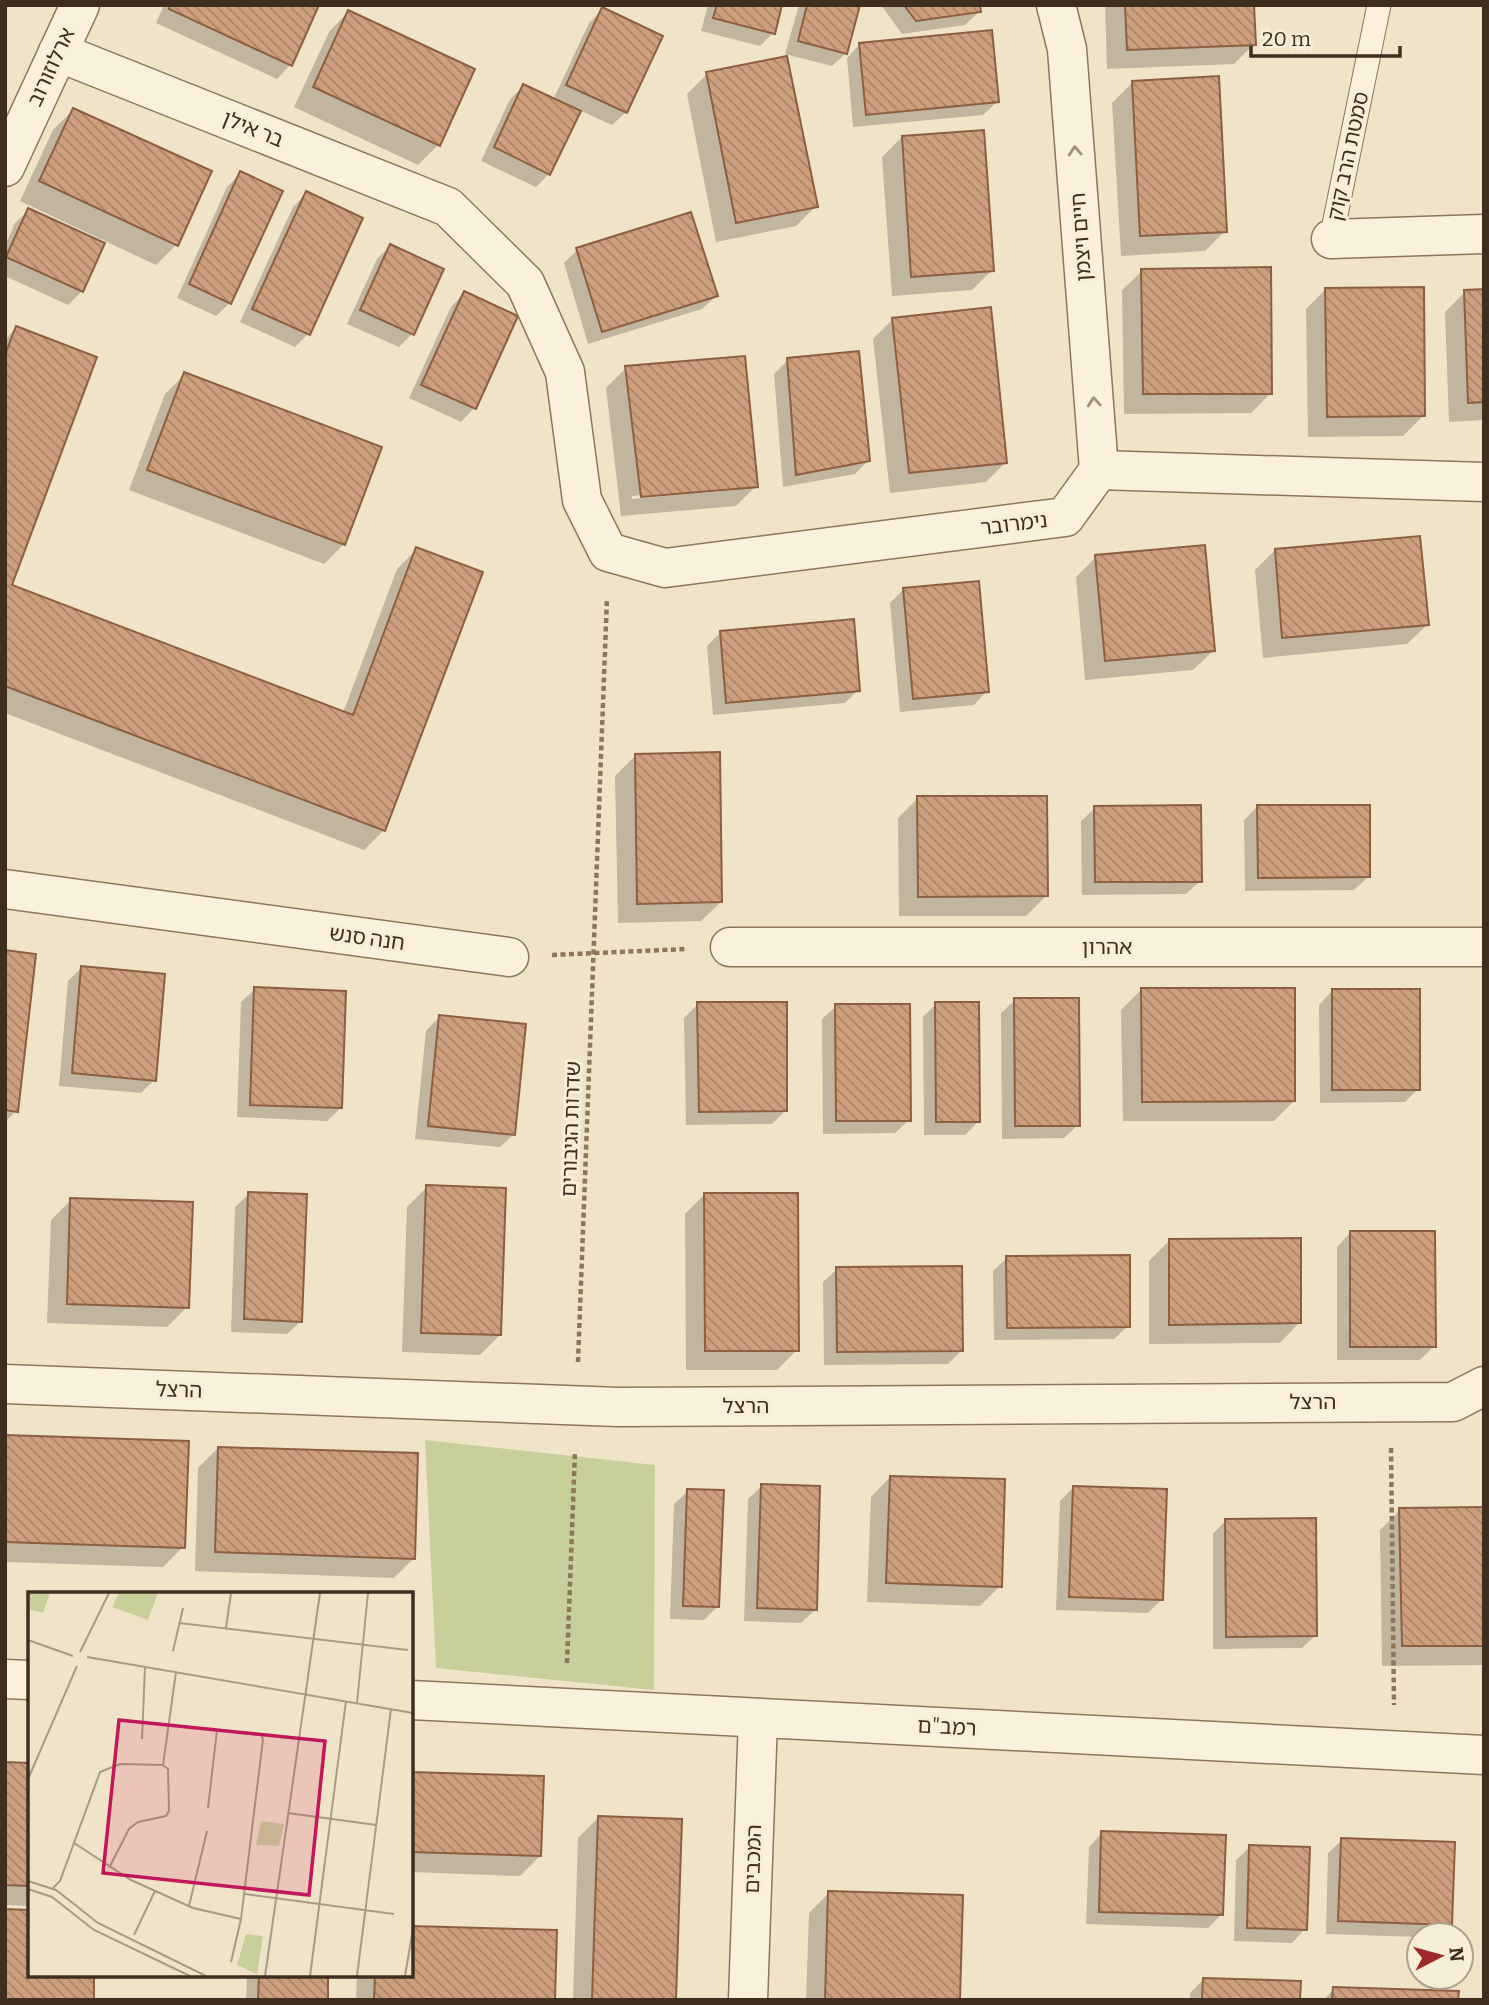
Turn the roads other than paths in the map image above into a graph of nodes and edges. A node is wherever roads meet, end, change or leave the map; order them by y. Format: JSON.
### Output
{"nodes":[{"id":1,"x":80,"y":5,"type":"edge"},
{"id":2,"x":1056,"y":5,"type":"edge"},
{"id":3,"x":1379,"y":5,"type":"edge"},
{"id":4,"x":58,"y":52,"type":"junction"},
{"id":5,"x":5,"y":167,"type":"edge"},
{"id":6,"x":1484,"y":234,"type":"edge"},
{"id":7,"x":1331,"y":239,"type":"joint"},
{"id":8,"x":1100,"y":470,"type":"junction"},
{"id":9,"x":1484,"y":482,"type":"edge"},
{"id":10,"x":608,"y":552,"type":"joint"},
{"id":11,"x":5,"y":889,"type":"edge"},
{"id":12,"x":730,"y":947,"type":"road end"},
{"id":13,"x":1484,"y":947,"type":"edge"},
{"id":14,"x":509,"y":957,"type":"road end"},
{"id":15,"x":5,"y":1384,"type":"edge"},
{"id":16,"x":1484,"y":1386,"type":"edge"},
{"id":17,"x":5,"y":1679,"type":"edge"},
{"id":18,"x":28,"y":1680,"type":"edge"},
{"id":19,"x":413,"y":1700,"type":"edge"},
{"id":20,"x":758,"y":1718,"type":"junction"},
{"id":21,"x":1484,"y":1755,"type":"edge"},
{"id":22,"x":748,"y":2000,"type":"edge"}],
"edges":[{"from":1,"to":4,"type":"street","name":"ארלוזורוב"},
{"from":8,"to":2,"type":"street","name":"חיים ויצמן","one_way":true},
{"from":3,"to":7,"type":"lane","name":"סמטת הרב קוק"},
{"from":4,"to":5,"type":"street","name":"ארלוזורוב"},
{"from":4,"to":10,"type":"street","name":"בר אילן"},
{"from":6,"to":7,"type":"street","name":"סמטת הרב קוק"},
{"from":8,"to":9,"type":"street"},
{"from":8,"to":10,"type":"street","name":"נימרובר"},
{"from":11,"to":14,"type":"street","name":"חנה סנש"},
{"from":12,"to":13,"type":"street","name":"אהרון"},
{"from":15,"to":16,"type":"street","name":"הרצל"},
{"from":17,"to":18,"type":"street"},
{"from":19,"to":20,"type":"street","name":"רמב\"ם"},
{"from":20,"to":21,"type":"street","name":"רמב\"ם"},
{"from":20,"to":22,"type":"street","name":"המכבים"}]}
